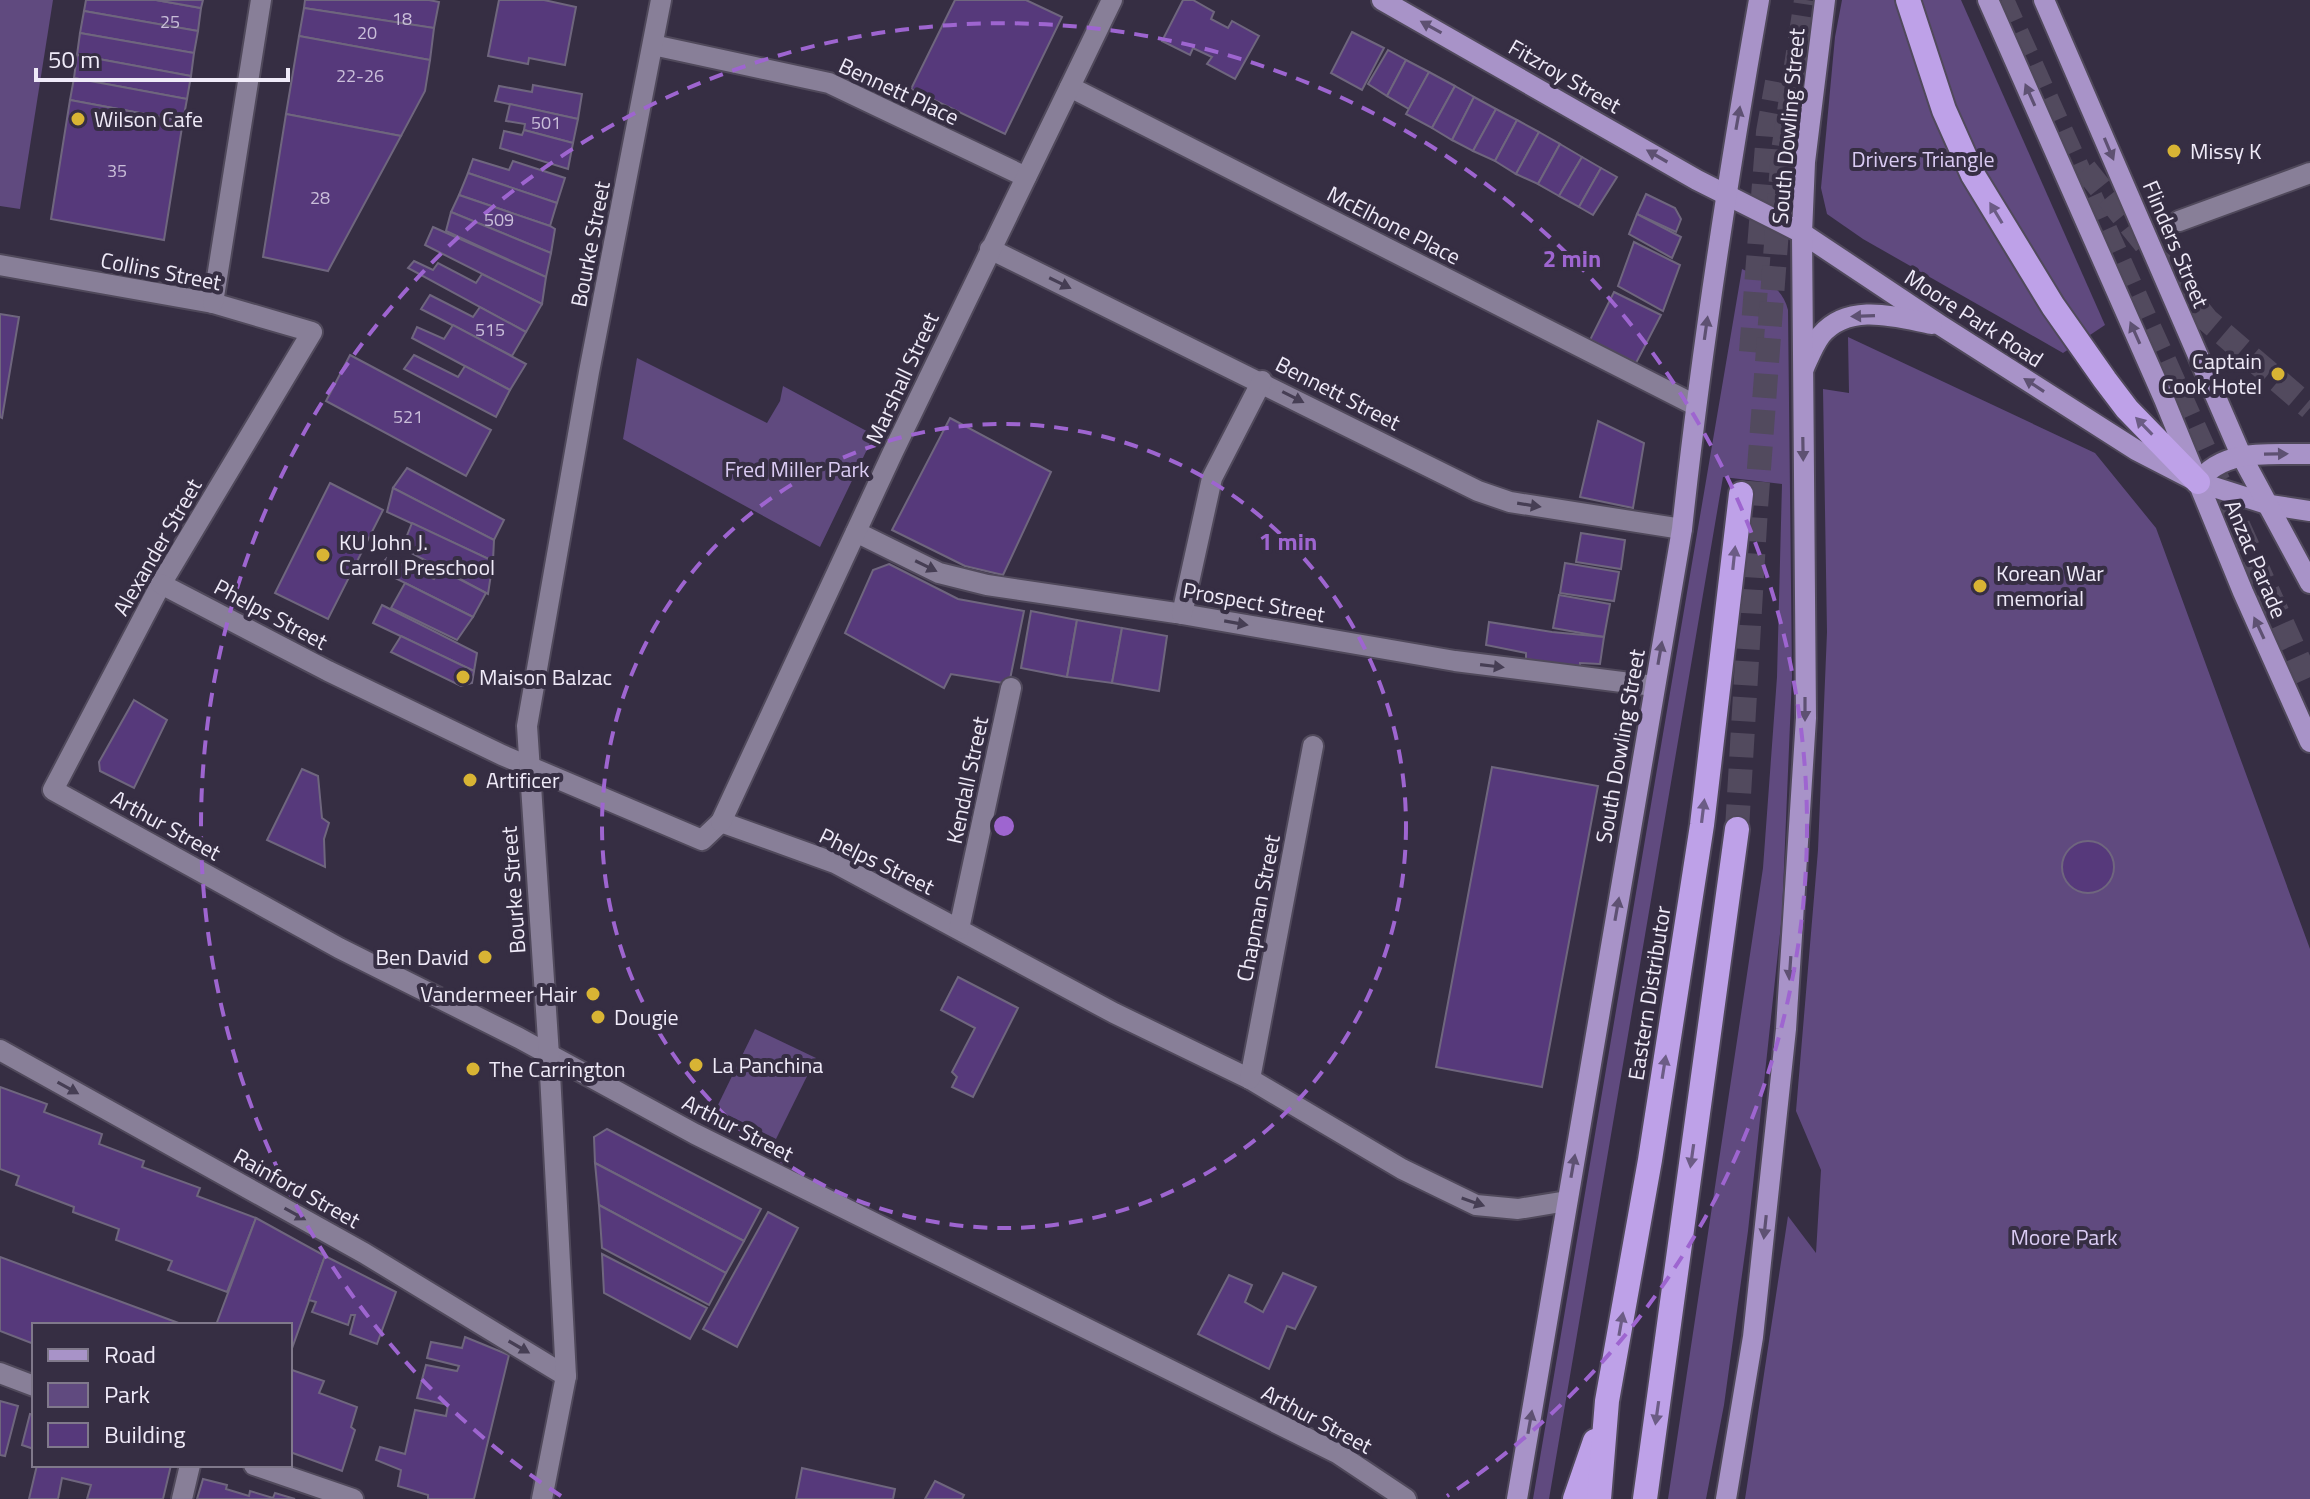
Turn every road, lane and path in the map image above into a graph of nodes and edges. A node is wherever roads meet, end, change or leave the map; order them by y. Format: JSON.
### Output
{"nodes":[{"id":1,"x":261,"y":0,"type":"edge"},
{"id":2,"x":661,"y":0,"type":"edge"},
{"id":3,"x":1112,"y":0,"type":"edge"},
{"id":4,"x":1382,"y":0,"type":"edge"},
{"id":5,"x":1759,"y":0,"type":"edge"},
{"id":6,"x":1825,"y":0,"type":"edge"},
{"id":7,"x":1908,"y":0,"type":"edge"},
{"id":8,"x":1988,"y":0,"type":"edge"},
{"id":9,"x":2044,"y":0,"type":"edge"},
{"id":10,"x":653,"y":45,"type":"junction"},
{"id":11,"x":1070,"y":87,"type":"junction"},
{"id":12,"x":2310,"y":173,"type":"edge"},
{"id":13,"x":1026,"y":177,"type":"junction"},
{"id":14,"x":1725,"y":194,"type":"junction"},
{"id":15,"x":2179,"y":221,"type":"dead end"},
{"id":16,"x":1802,"y":233,"type":"junction"},
{"id":17,"x":990,"y":249,"type":"junction"},
{"id":18,"x":0,"y":265,"type":"edge"},
{"id":19,"x":213,"y":303,"type":"junction"},
{"id":20,"x":1940,"y":325,"type":"junction"},
{"id":21,"x":312,"y":332,"type":"joint"},
{"id":22,"x":1802,"y":371,"type":"junction"},
{"id":23,"x":1262,"y":381,"type":"junction"},
{"id":24,"x":1695,"y":405,"type":"junction"},
{"id":25,"x":2310,"y":454,"type":"edge"},
{"id":26,"x":2241,"y":455,"type":"junction"},
{"id":27,"x":2198,"y":482,"type":"junction"},
{"id":28,"x":1741,"y":494,"type":"dead end"},
{"id":29,"x":2270,"y":505,"type":"junction"},
{"id":30,"x":2310,"y":511,"type":"edge"},
{"id":31,"x":1682,"y":529,"type":"junction"},
{"id":32,"x":856,"y":532,"type":"junction"},
{"id":33,"x":2310,"y":583,"type":"edge"},
{"id":34,"x":161,"y":584,"type":"junction"},
{"id":35,"x":1182,"y":614,"type":"junction"},
{"id":36,"x":1654,"y":686,"type":"junction"},
{"id":37,"x":1011,"y":688,"type":"dead end"},
{"id":38,"x":2310,"y":742,"type":"edge"},
{"id":39,"x":1313,"y":746,"type":"dead end"},
{"id":40,"x":529,"y":766,"type":"junction"},
{"id":41,"x":53,"y":790,"type":"joint"},
{"id":42,"x":721,"y":822,"type":"junction"},
{"id":43,"x":1737,"y":829,"type":"tunnel mouth"},
{"id":44,"x":959,"y":929,"type":"junction"},
{"id":45,"x":0,"y":1050,"type":"edge"},
{"id":46,"x":549,"y":1055,"type":"junction"},
{"id":47,"x":1250,"y":1079,"type":"junction"},
{"id":48,"x":1567,"y":1201,"type":"junction"},
{"id":49,"x":0,"y":1373,"type":"edge"},
{"id":50,"x":566,"y":1376,"type":"junction"},
{"id":51,"x":32,"y":1385,"type":"edge"},
{"id":52,"x":1607,"y":1401,"type":"junction"},
{"id":53,"x":190,"y":1467,"type":"edge"},
{"id":54,"x":260,"y":1467,"type":"edge"},
{"id":55,"x":182,"y":1499,"type":"edge"},
{"id":56,"x":353,"y":1499,"type":"edge"},
{"id":57,"x":542,"y":1499,"type":"edge"},
{"id":58,"x":1406,"y":1499,"type":"edge"},
{"id":59,"x":1517,"y":1499,"type":"edge"},
{"id":60,"x":1575,"y":1499,"type":"edge"},
{"id":61,"x":1599,"y":1499,"type":"edge"},
{"id":62,"x":1645,"y":1499,"type":"edge"},
{"id":63,"x":1726,"y":1499,"type":"edge"}],
"edges":[{"from":1,"to":19,"type":"street"},
{"from":2,"to":10,"type":"street","name":"Bourke Street"},
{"from":3,"to":11,"type":"street","name":"Marshall Street"},
{"from":14,"to":4,"type":"main road","name":"Fitzroy Street","one_way":true},
{"from":14,"to":5,"type":"main road","name":"South Dowling Street","one_way":true},
{"from":6,"to":16,"type":"main road","name":"South Dowling Street"},
{"from":27,"to":7,"type":"highway","one_way":true},
{"from":27,"to":8,"type":"main road","one_way":true},
{"from":9,"to":26,"type":"main road","name":"Flinders Street","one_way":true},
{"from":10,"to":13,"type":"street","name":"Bennett Place"},
{"from":10,"to":40,"type":"street","name":"Bourke Street"},
{"from":11,"to":13,"type":"street","name":"Marshall Street"},
{"from":11,"to":24,"type":"street","name":"McElhone Place"},
{"from":12,"to":15,"type":"street"},
{"from":13,"to":17,"type":"street","name":"Marshall Street"},
{"from":14,"to":16,"type":"main road","name":"Moore Park Road"},
{"from":24,"to":14,"type":"main road","name":"South Dowling Street","one_way":true},
{"from":16,"to":20,"type":"main road","name":"Moore Park Road"},
{"from":16,"to":22,"type":"main road","name":"South Dowling Street"},
{"from":17,"to":23,"type":"street","name":"Bennett Street","one_way":true},
{"from":17,"to":32,"type":"street","name":"Marshall Street"},
{"from":18,"to":19,"type":"street","name":"Collins Street"},
{"from":19,"to":21,"type":"street","name":"Collins Street"},
{"from":20,"to":22,"type":"main road","one_way":true},
{"from":27,"to":20,"type":"main road","name":"Moore Park Road","one_way":true},
{"from":21,"to":34,"type":"street","name":"Alexander Street"},
{"from":22,"to":63,"type":"main road","name":"South Dowling Street","one_way":true},
{"from":23,"to":31,"type":"street","name":"Bennett Street","one_way":true},
{"from":23,"to":35,"type":"street"},
{"from":24,"to":31,"type":"main road","name":"South Dowling Street"},
{"from":26,"to":25,"type":"main road","one_way":true},
{"from":26,"to":27,"type":"main road"},
{"from":26,"to":29,"type":"main road","name":"Flinders Street"},
{"from":27,"to":29,"type":"main road","name":"Moore Park Road"},
{"from":38,"to":27,"type":"main road","name":"Anzac Parade","one_way":true},
{"from":52,"to":28,"type":"highway","name":"Eastern Distributor","one_way":true},
{"from":29,"to":30,"type":"main road","name":"Moore Park Road"},
{"from":29,"to":33,"type":"main road","name":"Anzac Parade"},
{"from":36,"to":31,"type":"main road","name":"South Dowling Street","one_way":true},
{"from":32,"to":35,"type":"street","name":"Prospect Street","one_way":true},
{"from":32,"to":42,"type":"street","name":"Marshall Street"},
{"from":34,"to":40,"type":"street","name":"Phelps Street"},
{"from":34,"to":41,"type":"street","name":"Alexander Street"},
{"from":35,"to":36,"type":"street","name":"Prospect Street","one_way":true},
{"from":48,"to":36,"type":"main road","name":"South Dowling Street","one_way":true},
{"from":37,"to":44,"type":"street","name":"Kendall Street"},
{"from":39,"to":47,"type":"street","name":"Chapman Street"},
{"from":40,"to":42,"type":"street","name":"Phelps Street"},
{"from":40,"to":46,"type":"street","name":"Bourke Street"},
{"from":41,"to":46,"type":"street","name":"Arthur Street"},
{"from":42,"to":44,"type":"street","name":"Phelps Street"},
{"from":43,"to":62,"type":"highway","one_way":true},
{"from":44,"to":47,"type":"street","name":"Phelps Street"},
{"from":45,"to":50,"type":"street","name":"Rainford Street","one_way":true},
{"from":46,"to":50,"type":"street","name":"Bourke Street"},
{"from":46,"to":58,"type":"street","name":"Arthur Street"},
{"from":47,"to":48,"type":"street","name":"Phelps Street","one_way":true},
{"from":59,"to":48,"type":"main road","name":"South Dowling Street","one_way":true},
{"from":49,"to":51,"type":"street"},
{"from":50,"to":57,"type":"street","name":"Bourke Street"},
{"from":52,"to":60,"type":"highway"},
{"from":52,"to":61,"type":"highway","name":"Eastern Distributor"},
{"from":53,"to":55,"type":"street"},
{"from":54,"to":56,"type":"street"}]}
